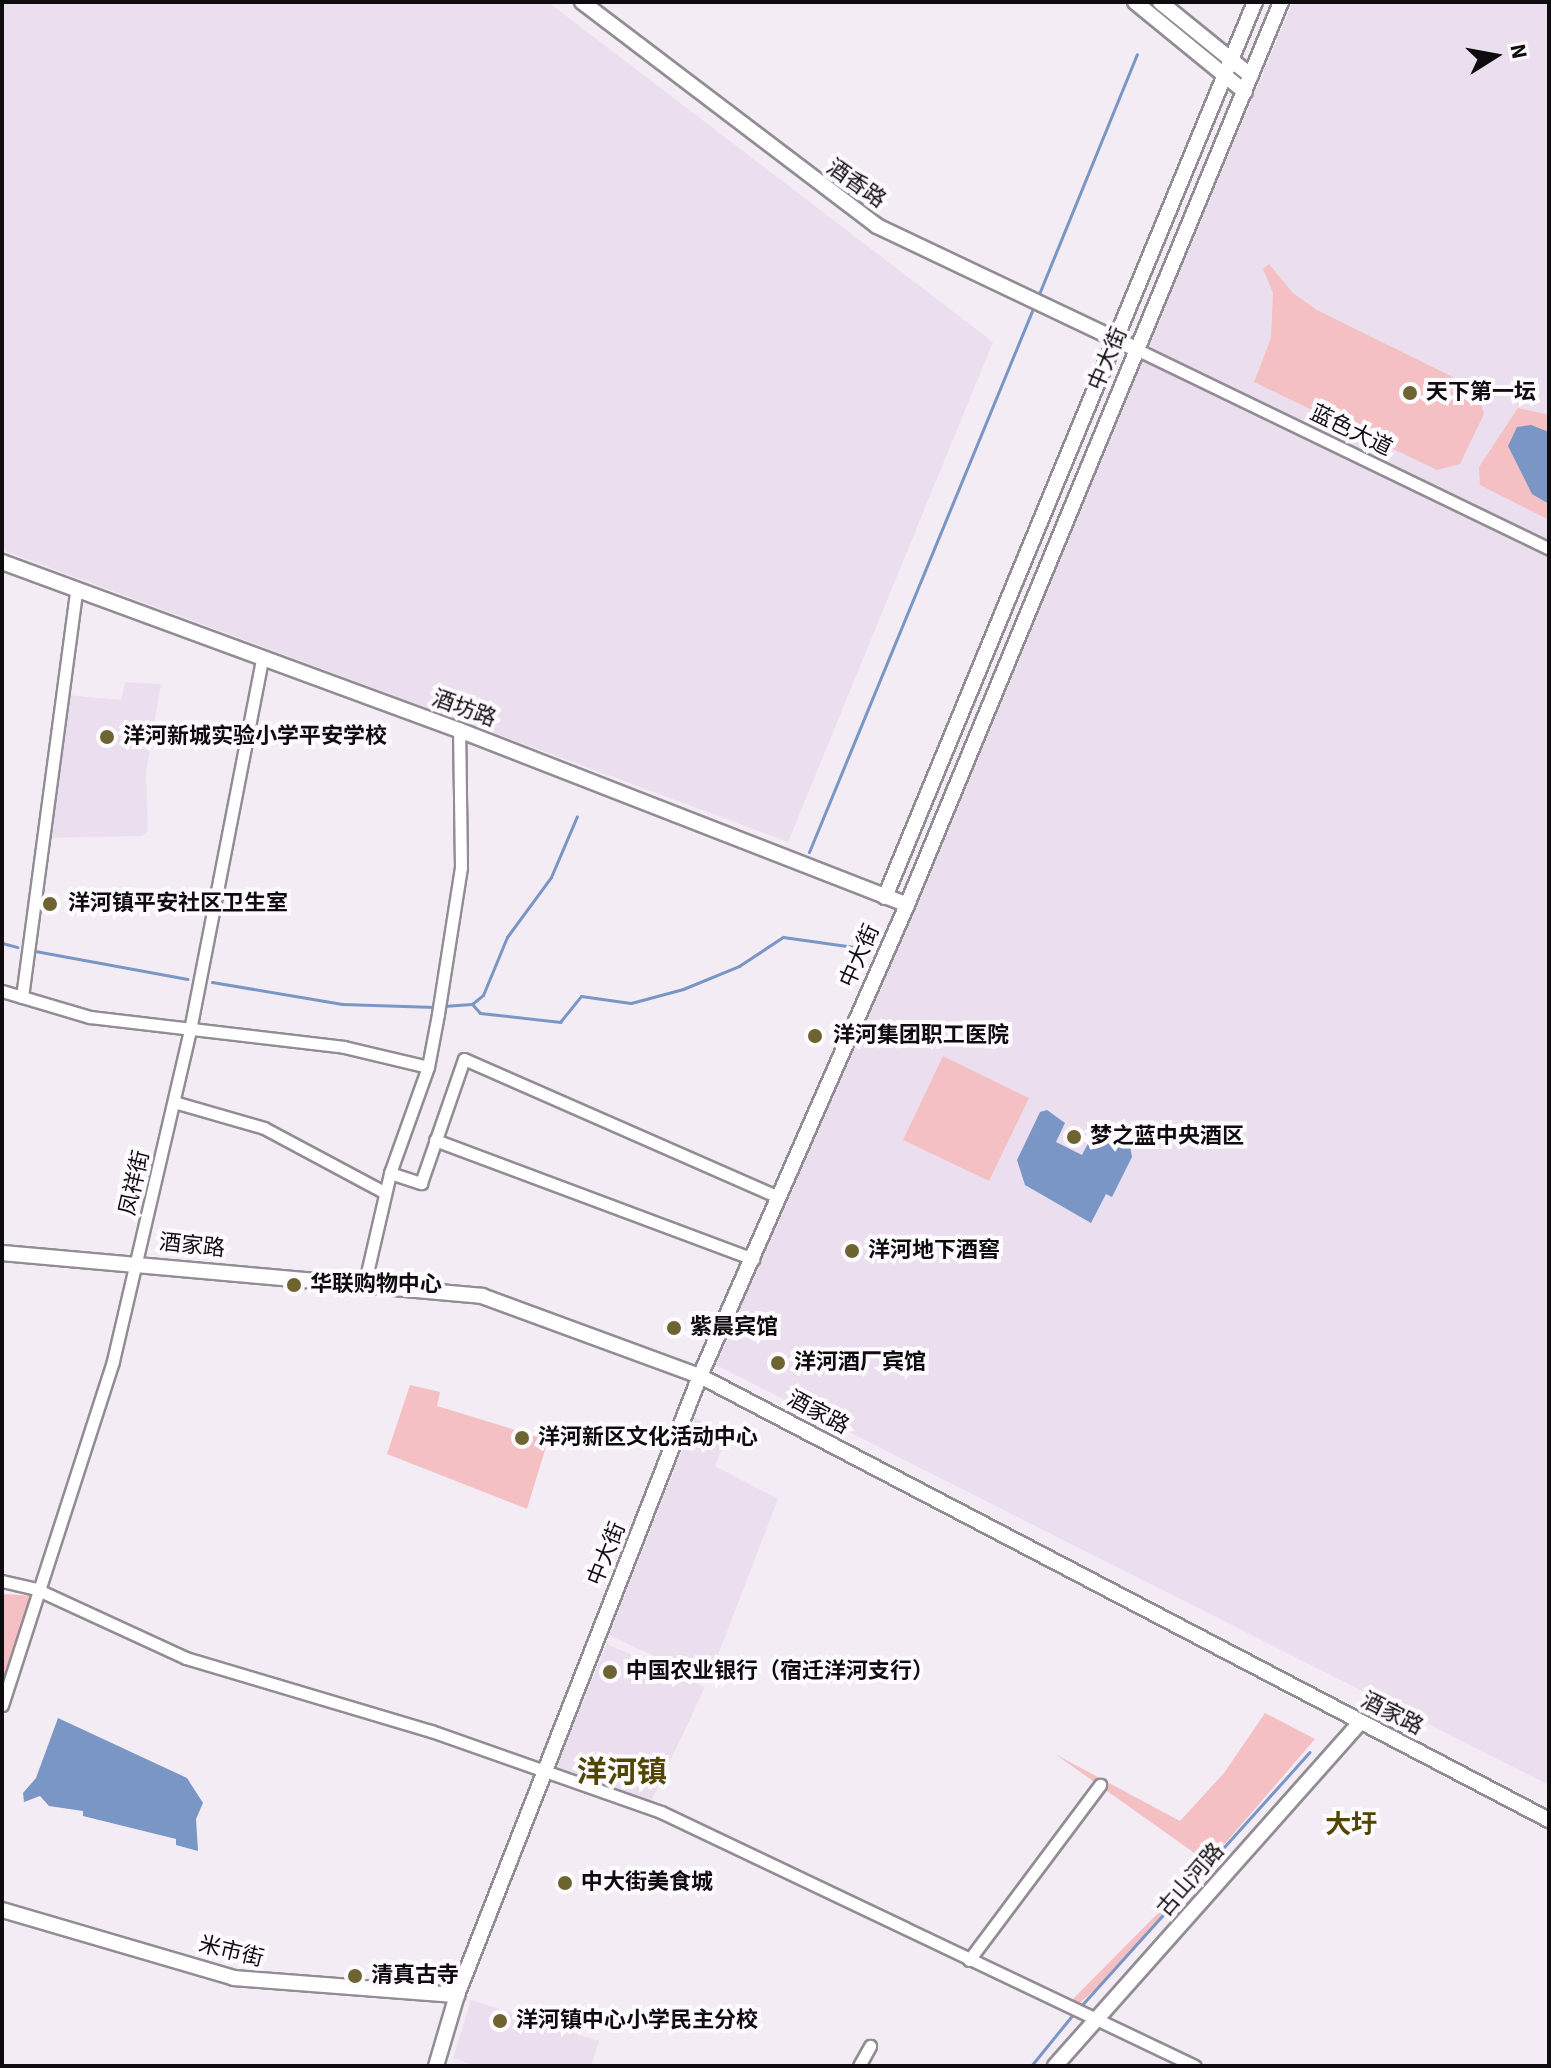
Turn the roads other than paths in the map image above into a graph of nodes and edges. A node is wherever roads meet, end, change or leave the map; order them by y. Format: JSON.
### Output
{"nodes":[{"id":1,"x":582,"y":2,"type":"edge"},
{"id":2,"x":1135,"y":2,"type":"edge"},
{"id":3,"x":1160,"y":2,"type":"edge"},
{"id":4,"x":1255,"y":2,"type":"edge"},
{"id":5,"x":1281,"y":2,"type":"edge"},
{"id":6,"x":1231,"y":60,"type":"junction"},
{"id":7,"x":1225,"y":76,"type":"junction"},
{"id":8,"x":1251,"y":76,"type":"junction"},
{"id":9,"x":1245,"y":92,"type":"junction"},
{"id":10,"x":1115,"y":339,"type":"junction"},
{"id":11,"x":1136,"y":349,"type":"junction"},
{"id":12,"x":1549,"y":549,"type":"edge"},
{"id":13,"x":2,"y":562,"type":"edge"},
{"id":14,"x":76,"y":590,"type":"junction"},
{"id":15,"x":262,"y":659,"type":"junction"},
{"id":16,"x":459,"y":730,"type":"junction"},
{"id":17,"x":885,"y":897,"type":"junction"},
{"id":18,"x":907,"y":905,"type":"junction"},
{"id":19,"x":2,"y":991,"type":"edge"},
{"id":20,"x":22,"y":997,"type":"junction"},
{"id":21,"x":190,"y":1030,"type":"junction"},
{"id":22,"x":428,"y":1067,"type":"junction"},
{"id":23,"x":174,"y":1102,"type":"junction"},
{"id":24,"x":435,"y":1140,"type":"junction"},
{"id":25,"x":390,"y":1173,"type":"junction"},
{"id":26,"x":384,"y":1192,"type":"junction"},
{"id":27,"x":778,"y":1197,"type":"junction"},
{"id":28,"x":2,"y":1253,"type":"edge"},
{"id":29,"x":753,"y":1259,"type":"junction"},
{"id":30,"x":136,"y":1262,"type":"junction"},
{"id":31,"x":364,"y":1286,"type":"junction"},
{"id":32,"x":700,"y":1376,"type":"junction"},
{"id":33,"x":2,"y":1581,"type":"edge"},
{"id":34,"x":36,"y":1589,"type":"junction"},
{"id":35,"x":2,"y":1705,"type":"edge"},
{"id":36,"x":1360,"y":1723,"type":"junction"},
{"id":37,"x":545,"y":1770,"type":"junction"},
{"id":38,"x":1100,"y":1785,"type":"dead end"},
{"id":39,"x":1549,"y":1820,"type":"edge"},
{"id":40,"x":2,"y":1910,"type":"edge"},
{"id":41,"x":969,"y":1960,"type":"junction"},
{"id":42,"x":457,"y":1995,"type":"junction"},
{"id":43,"x":1094,"y":2016,"type":"junction"},
{"id":44,"x":870,"y":2046,"type":"dead end"},
{"id":45,"x":436,"y":2066,"type":"edge"},
{"id":46,"x":859,"y":2066,"type":"edge"},
{"id":47,"x":1055,"y":2066,"type":"edge"},
{"id":48,"x":1195,"y":2066,"type":"edge"}],
"edges":[{"from":1,"to":10,"type":"street","name":"酒香路"},
{"from":2,"to":7,"type":"street"},
{"from":3,"to":6,"type":"street"},
{"from":4,"to":6,"type":"street","name":"中大街"},
{"from":5,"to":8,"type":"street","name":"中大街"},
{"from":6,"to":7,"type":"street","name":"中大街"},
{"from":6,"to":8,"type":"street"},
{"from":7,"to":9,"type":"street"},
{"from":7,"to":10,"type":"street","name":"中大街"},
{"from":8,"to":9,"type":"street","name":"中大街"},
{"from":9,"to":11,"type":"street","name":"中大街"},
{"from":10,"to":11,"type":"street","name":"酒香路"},
{"from":10,"to":17,"type":"street","name":"中大街"},
{"from":11,"to":12,"type":"street","name":"蓝色大道"},
{"from":11,"to":18,"type":"street","name":"中大街"},
{"from":13,"to":14,"type":"street","name":"酒坊路"},
{"from":14,"to":15,"type":"street","name":"酒坊路"},
{"from":14,"to":20,"type":"street"},
{"from":15,"to":16,"type":"street","name":"酒坊路"},
{"from":15,"to":21,"type":"street","name":"凤祥街"},
{"from":16,"to":17,"type":"street","name":"酒坊路"},
{"from":16,"to":22,"type":"street"},
{"from":17,"to":18,"type":"street","name":"酒坊路"},
{"from":18,"to":27,"type":"street","name":"中大街"},
{"from":19,"to":20,"type":"street"},
{"from":20,"to":21,"type":"street"},
{"from":21,"to":22,"type":"street"},
{"from":21,"to":23,"type":"street","name":"凤祥街"},
{"from":22,"to":25,"type":"street"},
{"from":23,"to":26,"type":"street"},
{"from":23,"to":30,"type":"street","name":"凤祥街"},
{"from":24,"to":25,"type":"street"},
{"from":24,"to":27,"type":"street"},
{"from":24,"to":29,"type":"street"},
{"from":25,"to":26,"type":"street"},
{"from":26,"to":31,"type":"street"},
{"from":27,"to":29,"type":"street","name":"中大街"},
{"from":28,"to":30,"type":"street","name":"酒家路"},
{"from":29,"to":32,"type":"street","name":"中大街"},
{"from":30,"to":31,"type":"street","name":"酒家路"},
{"from":30,"to":34,"type":"street","name":"凤祥街"},
{"from":31,"to":32,"type":"street","name":"酒家路"},
{"from":32,"to":36,"type":"street","name":"酒家路"},
{"from":32,"to":37,"type":"street","name":"中大街"},
{"from":33,"to":34,"type":"street"},
{"from":34,"to":35,"type":"street","name":"凤祥街"},
{"from":34,"to":37,"type":"street"},
{"from":36,"to":39,"type":"street","name":"酒家路"},
{"from":36,"to":43,"type":"street","name":"古山河路"},
{"from":37,"to":41,"type":"street"},
{"from":37,"to":42,"type":"street","name":"中大街"},
{"from":38,"to":41,"type":"street"},
{"from":40,"to":42,"type":"street","name":"米市街"},
{"from":41,"to":43,"type":"street"},
{"from":42,"to":45,"type":"street","name":"中大街"},
{"from":43,"to":47,"type":"street","name":"古山河路"},
{"from":43,"to":48,"type":"street"},
{"from":44,"to":46,"type":"street"}]}
